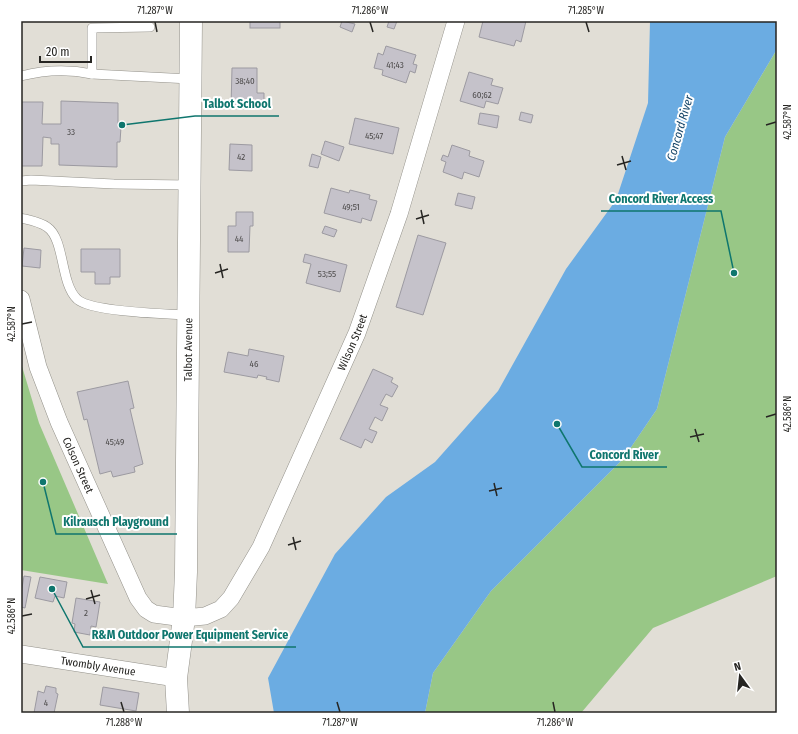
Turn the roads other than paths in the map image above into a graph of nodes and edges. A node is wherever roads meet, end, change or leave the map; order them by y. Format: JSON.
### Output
{"nodes":[{"id":1,"x":191,"y":21,"type":"edge"},
{"id":2,"x":456,"y":21,"type":"edge"},
{"id":3,"x":150,"y":27,"type":"dead end"},
{"id":4,"x":92,"y":74,"type":"junction"},
{"id":5,"x":21,"y":76,"type":"edge"},
{"id":6,"x":190,"y":79,"type":"junction"},
{"id":7,"x":21,"y":181,"type":"edge"},
{"id":8,"x":189,"y":185,"type":"junction"},
{"id":9,"x":21,"y":218,"type":"edge"},
{"id":10,"x":21,"y":299,"type":"edge"},
{"id":11,"x":188,"y":315,"type":"junction"},
{"id":12,"x":184,"y":618,"type":"junction"},
{"id":13,"x":21,"y":654,"type":"edge"},
{"id":14,"x":176,"y":678,"type":"junction"},
{"id":15,"x":178,"y":713,"type":"edge"}],
"edges":[{"from":1,"to":6,"type":"street","name":"Talbot Avenue"},
{"from":2,"to":12,"type":"street","name":"Wilson Street"},
{"from":3,"to":4,"type":"lane"},
{"from":4,"to":5,"type":"lane"},
{"from":4,"to":6,"type":"lane"},
{"from":6,"to":8,"type":"street","name":"Talbot Avenue"},
{"from":7,"to":8,"type":"lane"},
{"from":8,"to":11,"type":"street","name":"Talbot Avenue"},
{"from":9,"to":11,"type":"lane"},
{"from":10,"to":12,"type":"street","name":"Colson Street"},
{"from":11,"to":12,"type":"street","name":"Talbot Avenue"},
{"from":12,"to":14,"type":"street","name":"Talbot Avenue"},
{"from":13,"to":14,"type":"street","name":"Twombly Avenue"},
{"from":14,"to":15,"type":"street"}]}
